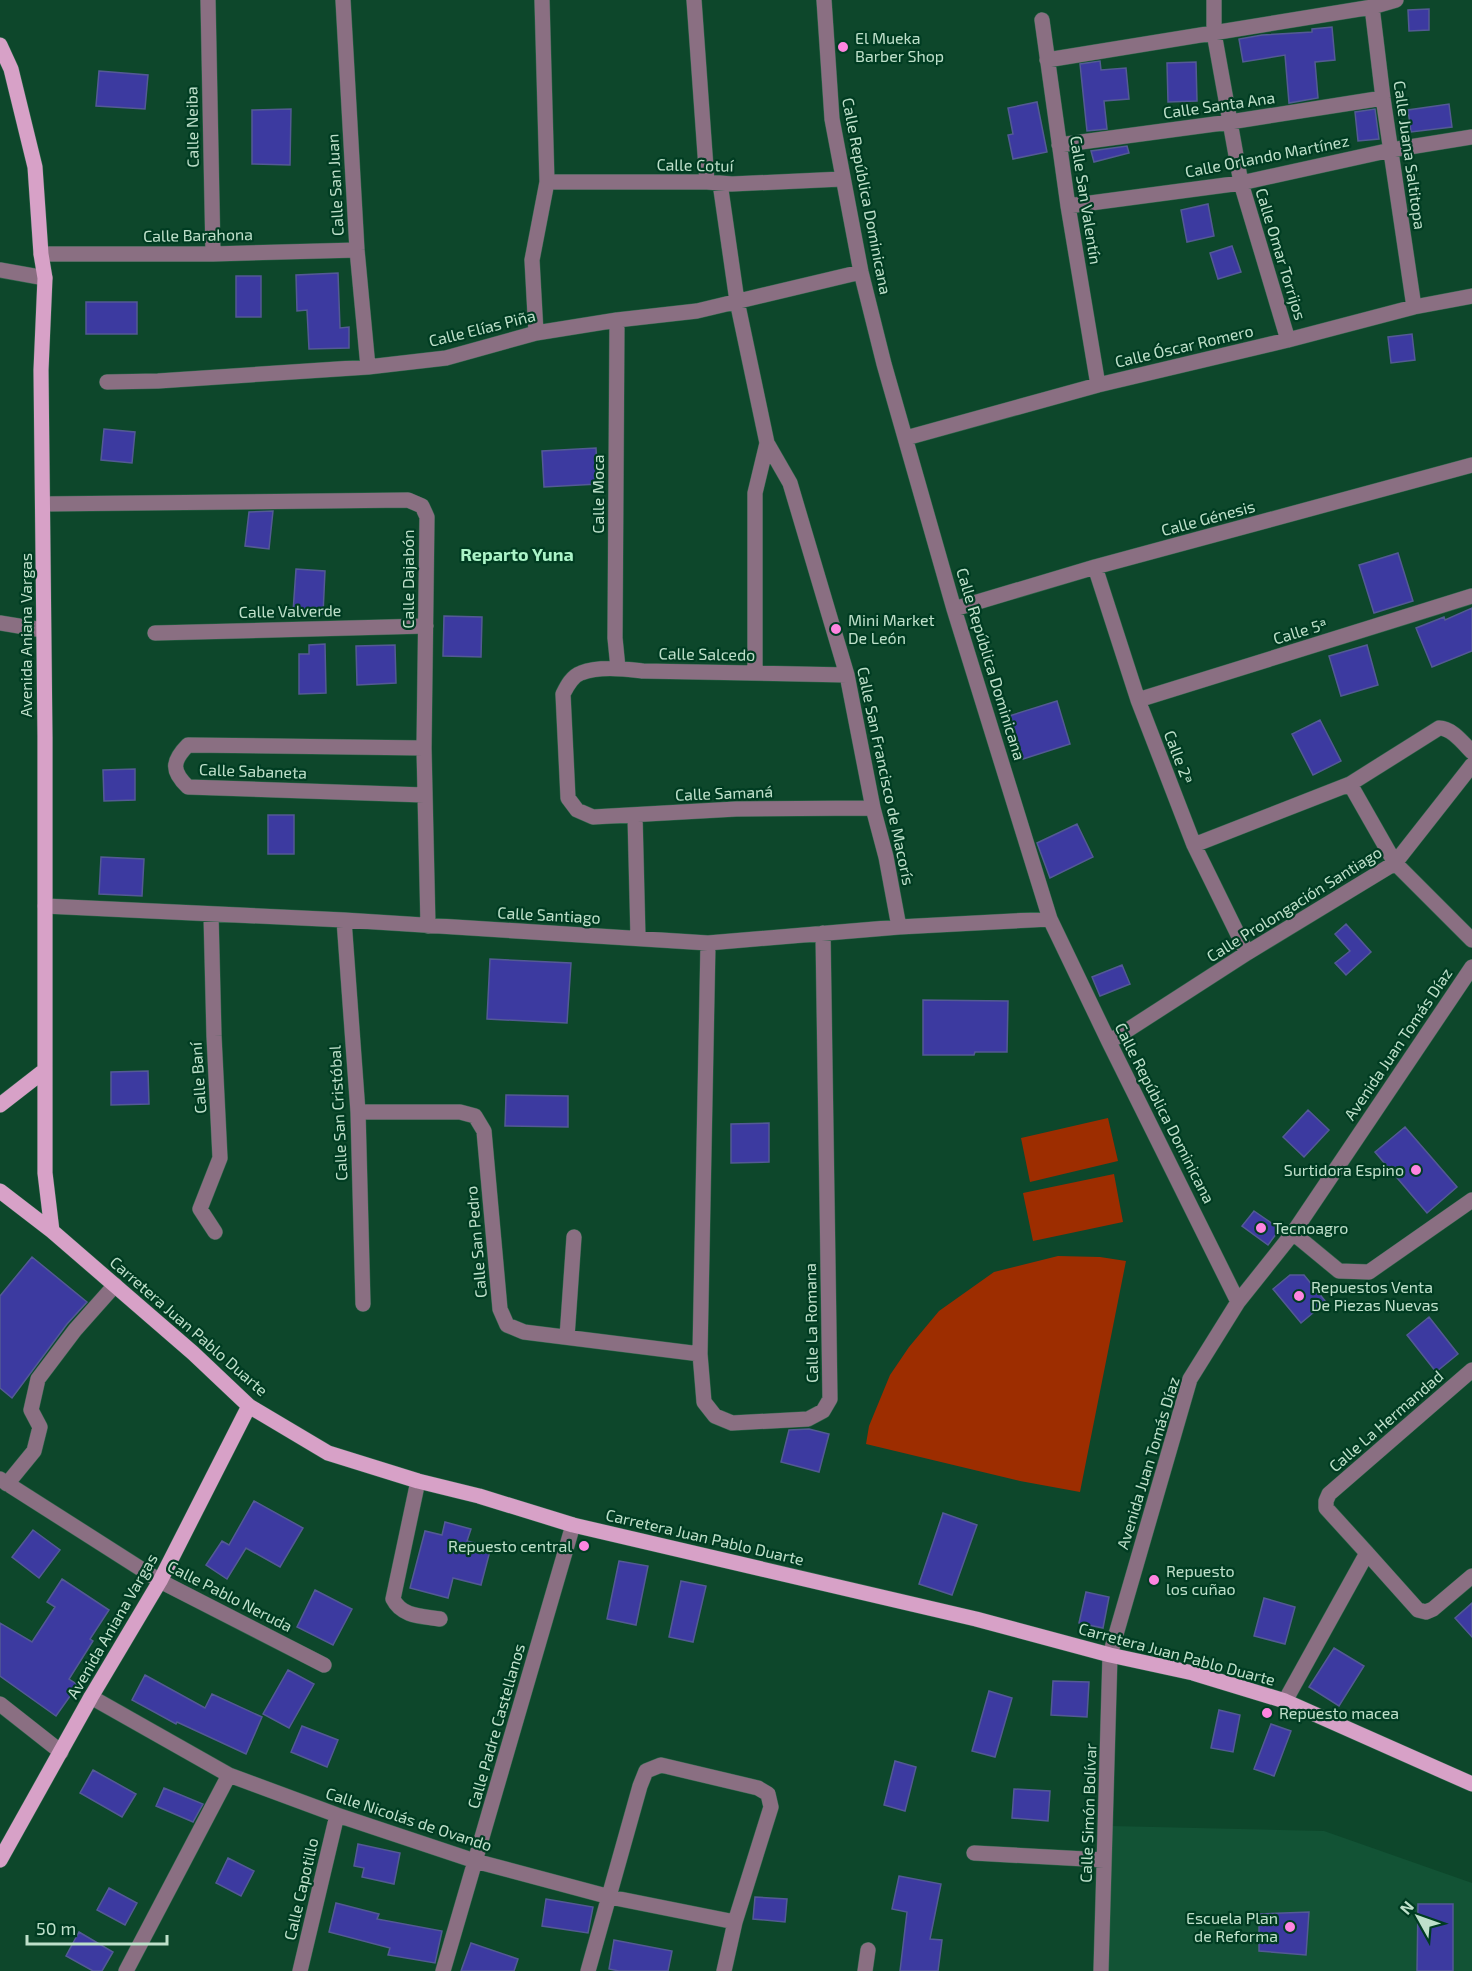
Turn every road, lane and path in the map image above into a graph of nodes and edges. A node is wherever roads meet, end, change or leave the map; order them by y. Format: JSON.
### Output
{"nodes":[{"id":1,"x":208,"y":0,"type":"edge"},
{"id":2,"x":343,"y":0,"type":"edge"},
{"id":3,"x":542,"y":0,"type":"edge"},
{"id":4,"x":694,"y":0,"type":"edge"},
{"id":5,"x":824,"y":0,"type":"edge"},
{"id":6,"x":1214,"y":0,"type":"edge"},
{"id":7,"x":1396,"y":0,"type":"edge"},
{"id":8,"x":1372,"y":6,"type":"junction"},
{"id":9,"x":1042,"y":20,"type":"dead end"},
{"id":10,"x":1214,"y":33,"type":"junction"},
{"id":11,"x":0,"y":45,"type":"edge"},
{"id":12,"x":1047,"y":60,"type":"junction"},
{"id":13,"x":1383,"y":98,"type":"junction"},
{"id":14,"x":1230,"y":122,"type":"junction"},
{"id":15,"x":1472,"y":137,"type":"edge"},
{"id":16,"x":1059,"y":146,"type":"junction"},
{"id":17,"x":1390,"y":150,"type":"junction"},
{"id":18,"x":842,"y":179,"type":"junction"},
{"id":19,"x":547,"y":182,"type":"junction"},
{"id":20,"x":714,"y":183,"type":"junction"},
{"id":21,"x":1241,"y":183,"type":"junction"},
{"id":22,"x":1068,"y":206,"type":"junction"},
{"id":23,"x":357,"y":250,"type":"junction"},
{"id":24,"x":41,"y":254,"type":"junction"},
{"id":25,"x":213,"y":254,"type":"junction"},
{"id":26,"x":0,"y":270,"type":"edge"},
{"id":27,"x":861,"y":272,"type":"junction"},
{"id":28,"x":45,"y":278,"type":"junction"},
{"id":29,"x":1472,"y":296,"type":"edge"},
{"id":30,"x":737,"y":301,"type":"junction"},
{"id":31,"x":1414,"y":307,"type":"junction"},
{"id":32,"x":617,"y":320,"type":"junction"},
{"id":33,"x":536,"y":333,"type":"junction"},
{"id":34,"x":1288,"y":340,"type":"junction"},
{"id":35,"x":368,"y":367,"type":"junction"},
{"id":36,"x":107,"y":382,"type":"dead end"},
{"id":37,"x":1098,"y":385,"type":"junction"},
{"id":38,"x":906,"y":438,"type":"junction"},
{"id":39,"x":767,"y":443,"type":"junction"},
{"id":40,"x":1472,"y":465,"type":"edge"},
{"id":41,"x":43,"y":504,"type":"junction"},
{"id":42,"x":1095,"y":567,"type":"junction"},
{"id":43,"x":1472,"y":596,"type":"edge"},
{"id":44,"x":954,"y":609,"type":"junction"},
{"id":45,"x":0,"y":623,"type":"edge"},
{"id":46,"x":426,"y":626,"type":"junction"},
{"id":47,"x":43,"y":630,"type":"junction"},
{"id":48,"x":155,"y":633,"type":"dead end"},
{"id":49,"x":618,"y":668,"type":"junction"},
{"id":50,"x":755,"y":673,"type":"junction"},
{"id":51,"x":847,"y":675,"type":"junction"},
{"id":52,"x":1138,"y":700,"type":"junction"},
{"id":53,"x":424,"y":748,"type":"junction"},
{"id":54,"x":1472,"y":752,"type":"edge"},
{"id":55,"x":1472,"y":765,"type":"edge"},
{"id":56,"x":1350,"y":784,"type":"junction"},
{"id":57,"x":424,"y":795,"type":"junction"},
{"id":58,"x":873,"y":808,"type":"junction"},
{"id":59,"x":578,"y":810,"type":"joint"},
{"id":60,"x":635,"y":815,"type":"junction"},
{"id":61,"x":1194,"y":845,"type":"junction"},
{"id":62,"x":1395,"y":863,"type":"junction"},
{"id":63,"x":45,"y":906,"type":"junction"},
{"id":64,"x":211,"y":914,"type":"junction"},
{"id":65,"x":344,"y":920,"type":"junction"},
{"id":66,"x":1050,"y":920,"type":"junction"},
{"id":67,"x":428,"y":926,"type":"junction"},
{"id":68,"x":898,"y":927,"type":"junction"},
{"id":69,"x":824,"y":933,"type":"junction"},
{"id":70,"x":638,"y":938,"type":"junction"},
{"id":71,"x":1472,"y":940,"type":"edge"},
{"id":72,"x":708,"y":943,"type":"junction"},
{"id":73,"x":1247,"y":953,"type":"junction"},
{"id":74,"x":1472,"y":967,"type":"edge"},
{"id":75,"x":1109,"y":1042,"type":"junction"},
{"id":76,"x":45,"y":1070,"type":"junction"},
{"id":77,"x":0,"y":1104,"type":"edge"},
{"id":78,"x":358,"y":1112,"type":"junction"},
{"id":79,"x":0,"y":1191,"type":"edge"},
{"id":80,"x":1472,"y":1200,"type":"edge"},
{"id":81,"x":52,"y":1231,"type":"junction"},
{"id":82,"x":215,"y":1232,"type":"dead end"},
{"id":83,"x":1293,"y":1233,"type":"junction"},
{"id":84,"x":574,"y":1237,"type":"dead end"},
{"id":85,"x":115,"y":1285,"type":"junction"},
{"id":86,"x":1238,"y":1302,"type":"junction"},
{"id":87,"x":363,"y":1304,"type":"dead end"},
{"id":88,"x":567,"y":1337,"type":"junction"},
{"id":89,"x":700,"y":1354,"type":"junction"},
{"id":90,"x":1472,"y":1370,"type":"edge"},
{"id":91,"x":249,"y":1406,"type":"junction"},
{"id":92,"x":418,"y":1481,"type":"junction"},
{"id":93,"x":4,"y":1482,"type":"edge"},
{"id":94,"x":573,"y":1525,"type":"junction"},
{"id":95,"x":1367,"y":1553,"type":"junction"},
{"id":96,"x":1472,"y":1576,"type":"edge"},
{"id":97,"x":160,"y":1581,"type":"junction"},
{"id":98,"x":440,"y":1619,"type":"dead end"},
{"id":99,"x":1110,"y":1655,"type":"junction"},
{"id":100,"x":324,"y":1665,"type":"dead end"},
{"id":101,"x":91,"y":1697,"type":"junction"},
{"id":102,"x":1285,"y":1701,"type":"junction"},
{"id":103,"x":0,"y":1704,"type":"edge"},
{"id":104,"x":62,"y":1752,"type":"junction"},
{"id":105,"x":229,"y":1775,"type":"junction"},
{"id":106,"x":1472,"y":1784,"type":"edge"},
{"id":107,"x":336,"y":1815,"type":"junction"},
{"id":108,"x":974,"y":1853,"type":"dead end"},
{"id":109,"x":0,"y":1860,"type":"edge"},
{"id":110,"x":1104,"y":1860,"type":"junction"},
{"id":111,"x":475,"y":1861,"type":"junction"},
{"id":112,"x":610,"y":1897,"type":"junction"},
{"id":113,"x":735,"y":1922,"type":"junction"},
{"id":114,"x":868,"y":1950,"type":"dead end"},
{"id":115,"x":126,"y":1971,"type":"edge"},
{"id":116,"x":300,"y":1971,"type":"edge"},
{"id":117,"x":443,"y":1971,"type":"edge"},
{"id":118,"x":588,"y":1971,"type":"edge"},
{"id":119,"x":724,"y":1971,"type":"edge"},
{"id":120,"x":866,"y":1971,"type":"edge"},
{"id":121,"x":1101,"y":1971,"type":"edge"}],
"edges":[{"from":1,"to":25,"type":"street","name":"Calle Neiba"},
{"from":2,"to":23,"type":"street","name":"Calle San Juan"},
{"from":3,"to":19,"type":"street"},
{"from":4,"to":20,"type":"street","name":"Calle San Francisco de Macorís"},
{"from":5,"to":18,"type":"street","name":"Calle República Dominicana"},
{"from":6,"to":10,"type":"street","name":"Calle Omar Torrijos"},
{"from":7,"to":8,"type":"street"},
{"from":8,"to":10,"type":"street"},
{"from":8,"to":13,"type":"street","name":"Calle Juana Saltitopa"},
{"from":9,"to":12,"type":"street","name":"Calle San Valentín"},
{"from":10,"to":12,"type":"street"},
{"from":10,"to":14,"type":"street","name":"Calle Omar Torrijos"},
{"from":11,"to":24,"type":"main road","name":"Avenida Aniana Vargas"},
{"from":12,"to":16,"type":"street","name":"Calle San Valentín"},
{"from":13,"to":14,"type":"street","name":"Calle Santa Ana"},
{"from":13,"to":17,"type":"street","name":"Calle Juana Saltitopa"},
{"from":14,"to":16,"type":"street","name":"Calle Santa Ana"},
{"from":14,"to":21,"type":"street","name":"Calle Omar Torrijos"},
{"from":15,"to":17,"type":"street","name":"Calle Orlando Martínez"},
{"from":16,"to":22,"type":"street","name":"Calle San Valentín"},
{"from":17,"to":21,"type":"street","name":"Calle Orlando Martínez"},
{"from":17,"to":31,"type":"street","name":"Calle Juana Saltitopa"},
{"from":18,"to":20,"type":"street","name":"Calle Cotuí"},
{"from":18,"to":27,"type":"street","name":"Calle República Dominicana"},
{"from":19,"to":20,"type":"street","name":"Calle Cotuí"},
{"from":19,"to":33,"type":"street"},
{"from":20,"to":30,"type":"street","name":"Calle San Francisco de Macorís"},
{"from":21,"to":22,"type":"street","name":"Calle Orlando Martínez"},
{"from":21,"to":34,"type":"street","name":"Calle Omar Torrijos"},
{"from":22,"to":37,"type":"street","name":"Calle San Valentín"},
{"from":23,"to":25,"type":"street","name":"Calle Barahona"},
{"from":23,"to":35,"type":"street","name":"Calle San Juan"},
{"from":24,"to":25,"type":"street","name":"Calle Barahona"},
{"from":24,"to":28,"type":"main road","name":"Avenida Aniana Vargas"},
{"from":26,"to":28,"type":"street"},
{"from":27,"to":30,"type":"street","name":"Calle Elías Piña"},
{"from":27,"to":38,"type":"street","name":"Calle República Dominicana"},
{"from":28,"to":41,"type":"main road","name":"Avenida Aniana Vargas"},
{"from":29,"to":31,"type":"street","name":"Calle Óscar Romero"},
{"from":30,"to":32,"type":"street","name":"Calle Elías Piña"},
{"from":30,"to":39,"type":"street","name":"Calle San Francisco de Macorís"},
{"from":31,"to":34,"type":"street","name":"Calle Óscar Romero"},
{"from":32,"to":33,"type":"street","name":"Calle Elías Piña"},
{"from":32,"to":49,"type":"street","name":"Calle Moca"},
{"from":33,"to":35,"type":"street","name":"Calle Elías Piña"},
{"from":34,"to":37,"type":"street","name":"Calle Óscar Romero"},
{"from":35,"to":36,"type":"street","name":"Calle Elías Piña"},
{"from":37,"to":38,"type":"street","name":"Calle Óscar Romero"},
{"from":38,"to":44,"type":"street","name":"Calle República Dominicana"},
{"from":39,"to":50,"type":"street"},
{"from":39,"to":51,"type":"street","name":"Calle San Francisco de Macorís"},
{"from":40,"to":42,"type":"street","name":"Calle Génesis"},
{"from":41,"to":46,"type":"street","name":"Calle Dajabón"},
{"from":41,"to":47,"type":"main road","name":"Avenida Aniana Vargas"},
{"from":42,"to":44,"type":"street","name":"Calle Génesis"},
{"from":42,"to":52,"type":"street","name":"Calle 2ª"},
{"from":43,"to":52,"type":"street","name":"Calle 5ª"},
{"from":44,"to":66,"type":"street","name":"Calle República Dominicana"},
{"from":45,"to":47,"type":"street"},
{"from":46,"to":48,"type":"street","name":"Calle Valverde"},
{"from":46,"to":53,"type":"street","name":"Calle Dajabón"},
{"from":47,"to":63,"type":"main road","name":"Avenida Aniana Vargas"},
{"from":49,"to":50,"type":"street","name":"Calle Salcedo"},
{"from":49,"to":59,"type":"street","name":"Calle Salcedo"},
{"from":50,"to":51,"type":"street","name":"Calle Salcedo"},
{"from":51,"to":58,"type":"street","name":"Calle San Francisco de Macorís"},
{"from":52,"to":61,"type":"street","name":"Calle 2ª"},
{"from":53,"to":57,"type":"street","name":"Calle Dajabón"},
{"from":53,"to":57,"type":"street","name":"Calle Sabaneta"},
{"from":54,"to":56,"type":"street"},
{"from":55,"to":62,"type":"street","name":"Calle Prolongación Santiago"},
{"from":56,"to":61,"type":"street"},
{"from":56,"to":62,"type":"street"},
{"from":57,"to":67,"type":"street","name":"Calle Dajabón"},
{"from":58,"to":60,"type":"street","name":"Calle Samaná"},
{"from":58,"to":68,"type":"street","name":"Calle San Francisco de Macorís"},
{"from":59,"to":60,"type":"street","name":"Calle Samaná"},
{"from":60,"to":70,"type":"street"},
{"from":61,"to":73,"type":"street","name":"Calle 2ª"},
{"from":62,"to":71,"type":"street"},
{"from":62,"to":73,"type":"street","name":"Calle Prolongación Santiago"},
{"from":63,"to":64,"type":"street","name":"Calle Santiago"},
{"from":63,"to":76,"type":"main road","name":"Avenida Aniana Vargas"},
{"from":64,"to":65,"type":"street","name":"Calle Santiago"},
{"from":64,"to":82,"type":"street","name":"Calle Baní"},
{"from":65,"to":67,"type":"street","name":"Calle Santiago"},
{"from":65,"to":78,"type":"street","name":"Calle San Cristóbal"},
{"from":66,"to":68,"type":"street","name":"Calle Santiago"},
{"from":66,"to":75,"type":"street","name":"Calle República Dominicana"},
{"from":67,"to":70,"type":"street","name":"Calle Santiago"},
{"from":68,"to":69,"type":"street","name":"Calle Santiago"},
{"from":69,"to":72,"type":"street","name":"Calle Santiago"},
{"from":69,"to":89,"type":"street","name":"Calle La Romana"},
{"from":70,"to":72,"type":"street","name":"Calle Santiago"},
{"from":72,"to":89,"type":"street","name":"Calle La Romana"},
{"from":73,"to":75,"type":"street","name":"Calle Prolongación Santiago"},
{"from":74,"to":83,"type":"street","name":"Avenida Juan Tomás Díaz"},
{"from":75,"to":86,"type":"street","name":"Calle República Dominicana"},
{"from":76,"to":77,"type":"main road"},
{"from":76,"to":81,"type":"main road","name":"Avenida Aniana Vargas"},
{"from":78,"to":87,"type":"street","name":"Calle San Cristóbal"},
{"from":78,"to":88,"type":"street","name":"Calle San Pedro"},
{"from":79,"to":81,"type":"main road","name":"Carretera Juan Pablo Duarte"},
{"from":80,"to":83,"type":"street"},
{"from":81,"to":85,"type":"main road","name":"Carretera Juan Pablo Duarte"},
{"from":83,"to":86,"type":"street","name":"Avenida Juan Tomás Díaz"},
{"from":84,"to":88,"type":"street"},
{"from":85,"to":91,"type":"main road","name":"Carretera Juan Pablo Duarte"},
{"from":85,"to":93,"type":"street"},
{"from":86,"to":99,"type":"street","name":"Avenida Juan Tomás Díaz"},
{"from":88,"to":89,"type":"street","name":"Calle San Pedro"},
{"from":90,"to":95,"type":"street","name":"Calle La Hermandad"},
{"from":91,"to":92,"type":"main road","name":"Carretera Juan Pablo Duarte"},
{"from":91,"to":97,"type":"main road","name":"Avenida Aniana Vargas"},
{"from":92,"to":94,"type":"main road","name":"Carretera Juan Pablo Duarte"},
{"from":92,"to":98,"type":"street"},
{"from":93,"to":97,"type":"street","name":"Calle Pablo Neruda"},
{"from":94,"to":99,"type":"main road","name":"Carretera Juan Pablo Duarte"},
{"from":94,"to":111,"type":"street","name":"Calle Padre Castellanos"},
{"from":95,"to":96,"type":"street"},
{"from":95,"to":102,"type":"street"},
{"from":97,"to":100,"type":"street","name":"Calle Pablo Neruda"},
{"from":97,"to":101,"type":"main road","name":"Avenida Aniana Vargas"},
{"from":99,"to":102,"type":"main road","name":"Carretera Juan Pablo Duarte"},
{"from":99,"to":110,"type":"street","name":"Calle Simón Bolívar"},
{"from":101,"to":104,"type":"main road","name":"Avenida Aniana Vargas"},
{"from":101,"to":105,"type":"street","name":"Calle Nicolás de Ovando"},
{"from":102,"to":106,"type":"main road","name":"Carretera Juan Pablo Duarte"},
{"from":103,"to":104,"type":"street"},
{"from":104,"to":109,"type":"main road","name":"Avenida Aniana Vargas"},
{"from":105,"to":107,"type":"street","name":"Calle Nicolás de Ovando"},
{"from":105,"to":115,"type":"street"},
{"from":107,"to":111,"type":"street","name":"Calle Nicolás de Ovando"},
{"from":107,"to":116,"type":"street","name":"Calle Capotillo"},
{"from":108,"to":110,"type":"street"},
{"from":110,"to":121,"type":"street","name":"Calle Simón Bolívar"},
{"from":111,"to":112,"type":"street","name":"Calle Nicolás de Ovando"},
{"from":111,"to":117,"type":"street","name":"Calle Padre Castellanos"},
{"from":112,"to":113,"type":"street","name":"Calle Nicolás de Ovando"},
{"from":112,"to":113,"type":"street"},
{"from":112,"to":118,"type":"street"},
{"from":113,"to":119,"type":"street"},
{"from":114,"to":120,"type":"street"}]}
